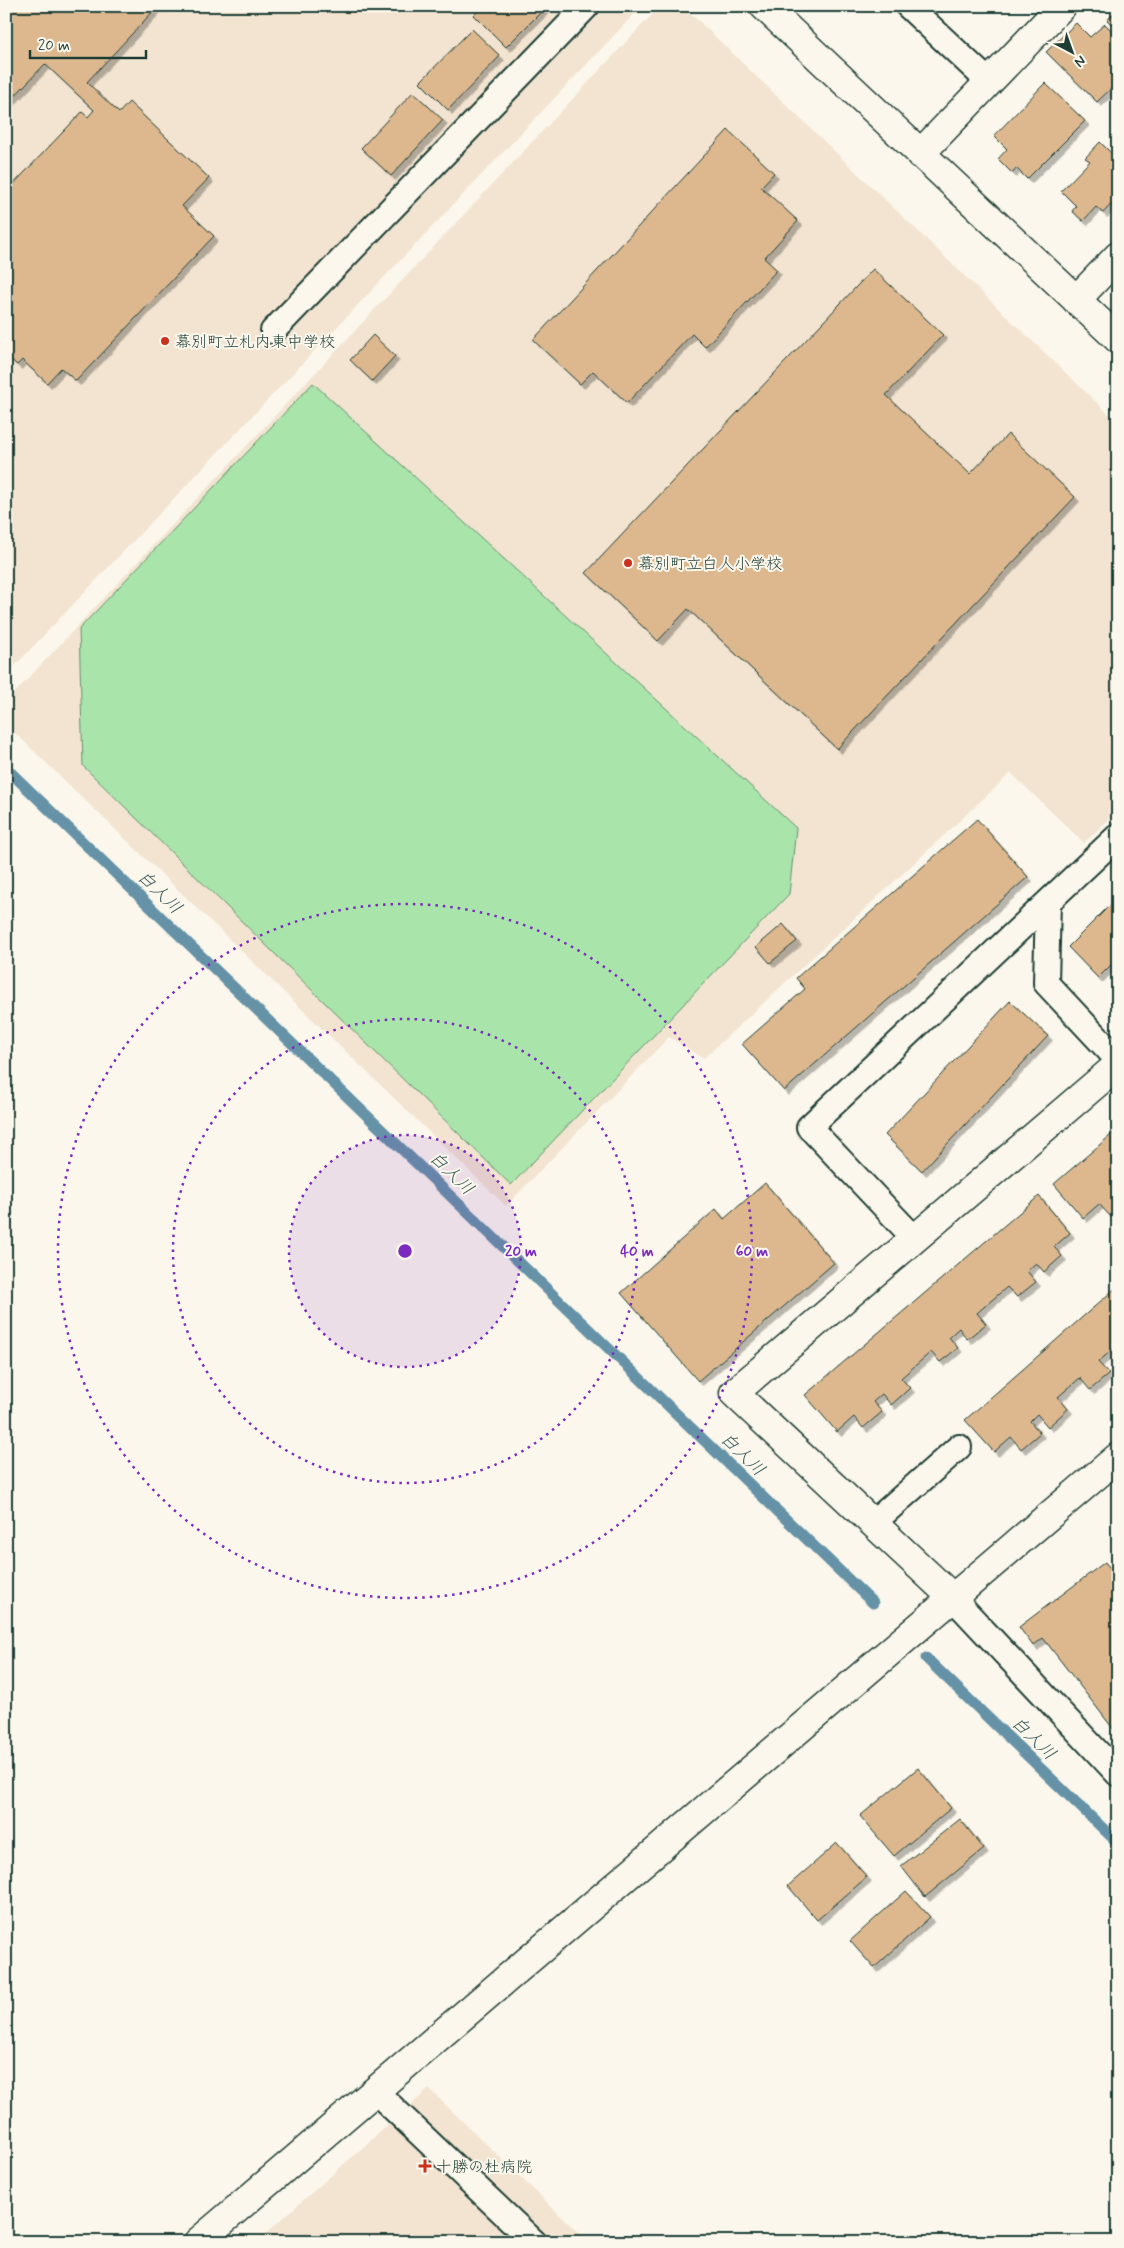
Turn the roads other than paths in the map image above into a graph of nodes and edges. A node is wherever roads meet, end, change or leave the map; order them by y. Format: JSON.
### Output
{"nodes":[{"id":1,"x":587,"y":6,"type":"edge"},
{"id":2,"x":764,"y":6,"type":"edge"},
{"id":3,"x":908,"y":6,"type":"edge"},
{"id":4,"x":1062,"y":6,"type":"edge"},
{"id":5,"x":989,"y":82,"type":"junction"},
{"id":6,"x":920,"y":154,"type":"junction"},
{"id":7,"x":1118,"y":256,"type":"edge"},
{"id":8,"x":1076,"y":300,"type":"junction"},
{"id":9,"x":274,"y":331,"type":"dead end"},
{"id":10,"x":1118,"y":339,"type":"edge"},
{"id":11,"x":1118,"y":836,"type":"edge"},
{"id":12,"x":1048,"y":902,"type":"junction"},
{"id":13,"x":1118,"y":1060,"type":"edge"},
{"id":14,"x":1118,"y":1065,"type":"edge"},
{"id":15,"x":914,"y":1239,"type":"junction"},
{"id":16,"x":959,"y":1447,"type":"dead end"},
{"id":17,"x":1118,"y":1457,"type":"edge"},
{"id":18,"x":873,"y":1523,"type":"junction"},
{"id":19,"x":953,"y":1598,"type":"junction"},
{"id":20,"x":1118,"y":1774,"type":"edge"},
{"id":21,"x":375,"y":2091,"type":"junction"},
{"id":22,"x":198,"y":2242,"type":"edge"},
{"id":23,"x":534,"y":2242,"type":"edge"}],
"edges":[{"from":1,"to":9,"type":"lane"},
{"from":2,"to":6,"type":"street"},
{"from":3,"to":5,"type":"lane"},
{"from":4,"to":5,"type":"street"},
{"from":5,"to":6,"type":"street"},
{"from":6,"to":8,"type":"street"},
{"from":7,"to":8,"type":"street"},
{"from":8,"to":10,"type":"street"},
{"from":11,"to":12,"type":"lane"},
{"from":12,"to":13,"type":"lane"},
{"from":12,"to":15,"type":"lane"},
{"from":14,"to":15,"type":"street"},
{"from":15,"to":18,"type":"street"},
{"from":16,"to":18,"type":"lane"},
{"from":17,"to":19,"type":"street"},
{"from":18,"to":19,"type":"street"},
{"from":19,"to":20,"type":"lane"},
{"from":19,"to":21,"type":"street"},
{"from":21,"to":22,"type":"street"},
{"from":21,"to":23,"type":"lane"}]}
